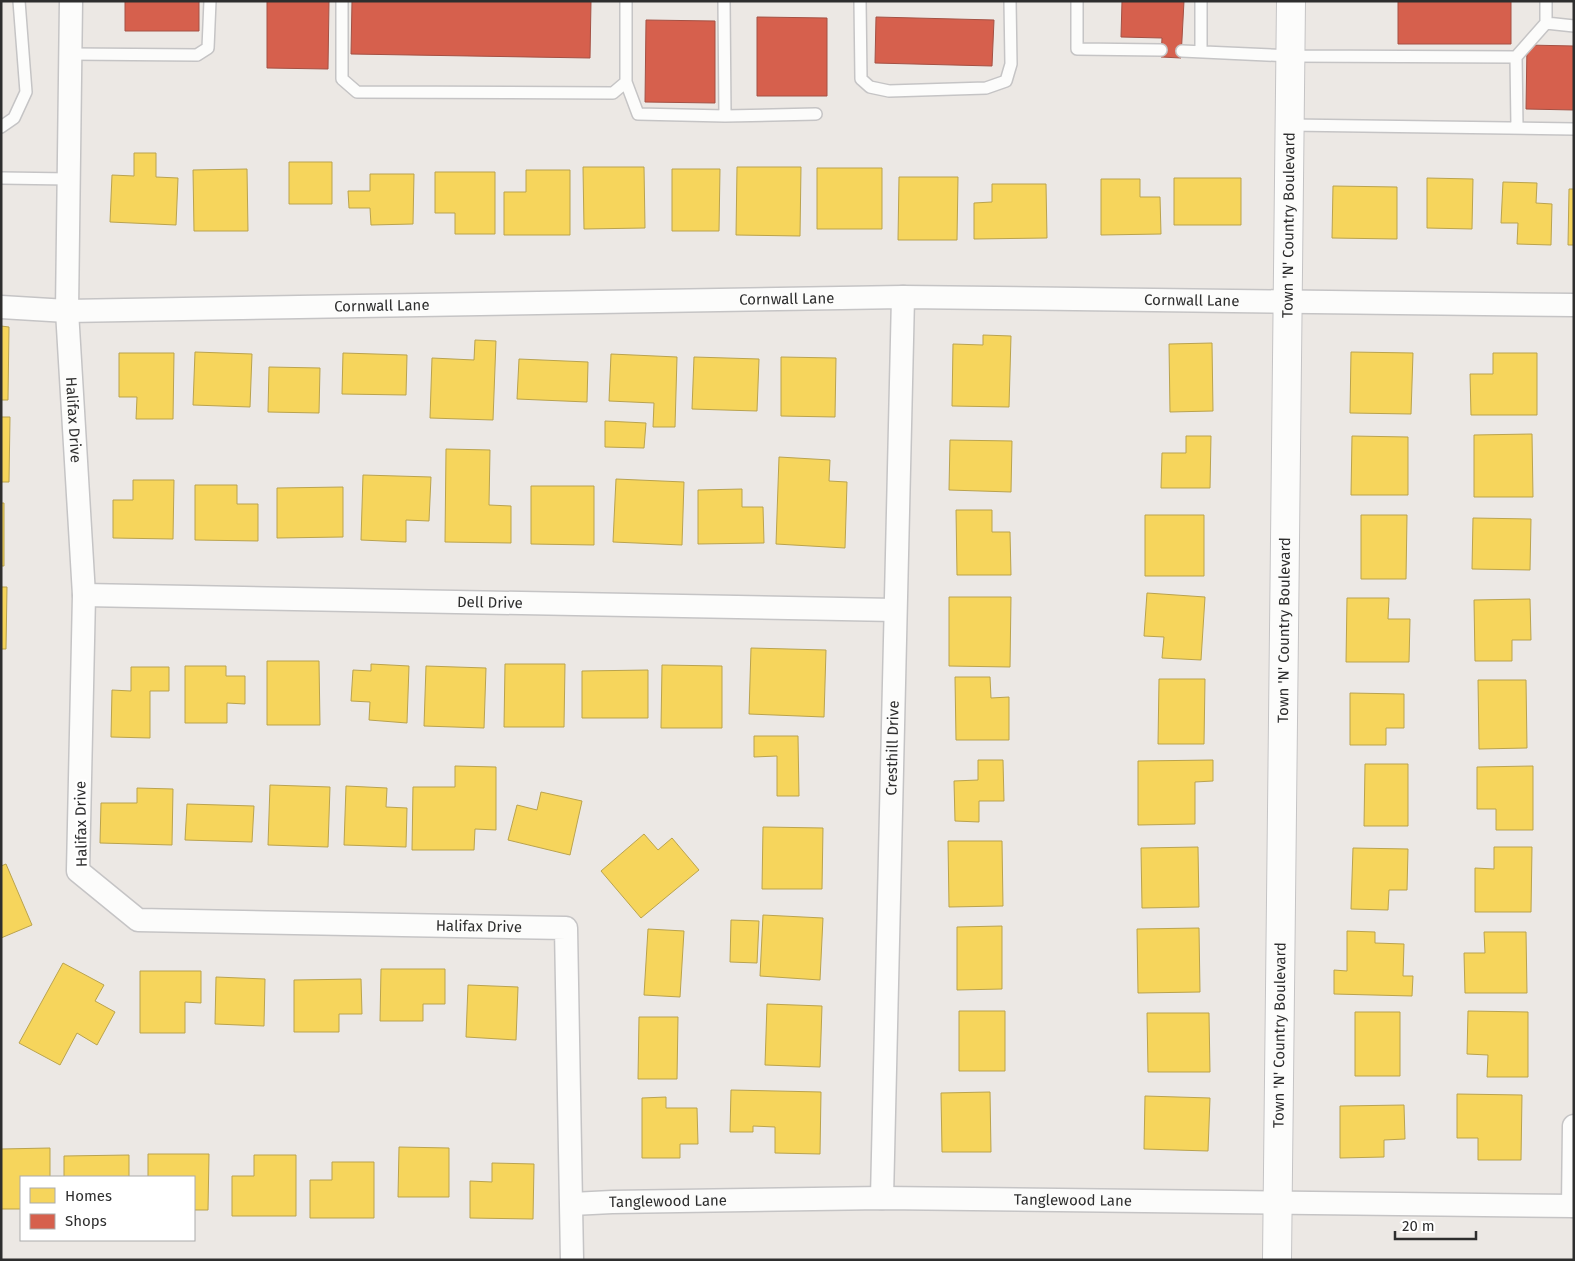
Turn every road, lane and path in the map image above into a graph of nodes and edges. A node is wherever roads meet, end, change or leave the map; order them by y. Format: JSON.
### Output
{"nodes":[{"id":1,"x":19,"y":1,"type":"edge"},
{"id":2,"x":71,"y":1,"type":"edge"},
{"id":3,"x":210,"y":1,"type":"edge"},
{"id":4,"x":342,"y":1,"type":"edge"},
{"id":5,"x":626,"y":1,"type":"edge"},
{"id":6,"x":724,"y":1,"type":"edge"},
{"id":7,"x":860,"y":1,"type":"edge"},
{"id":8,"x":1010,"y":1,"type":"edge"},
{"id":9,"x":1078,"y":1,"type":"edge"},
{"id":10,"x":1201,"y":1,"type":"edge"},
{"id":11,"x":1291,"y":1,"type":"edge"},
{"id":12,"x":1546,"y":1,"type":"edge"},
{"id":13,"x":1546,"y":23,"type":"junction"},
{"id":14,"x":1574,"y":26,"type":"edge"},
{"id":15,"x":1161,"y":50,"type":"dead end"},
{"id":16,"x":1182,"y":51,"type":"dead end"},
{"id":17,"x":1200,"y":51,"type":"junction"},
{"id":18,"x":70,"y":54,"type":"junction"},
{"id":19,"x":1290,"y":56,"type":"junction"},
{"id":20,"x":1516,"y":56,"type":"junction"},
{"id":21,"x":626,"y":82,"type":"junction"},
{"id":22,"x":816,"y":114,"type":"dead end"},
{"id":23,"x":725,"y":116,"type":"junction"},
{"id":24,"x":1290,"y":125,"type":"junction"},
{"id":25,"x":1517,"y":127,"type":"junction"},
{"id":26,"x":1,"y":128,"type":"edge"},
{"id":27,"x":1574,"y":129,"type":"edge"},
{"id":28,"x":1,"y":178,"type":"edge"},
{"id":29,"x":69,"y":179,"type":"junction"},
{"id":30,"x":903,"y":297,"type":"junction"},
{"id":31,"x":1288,"y":302,"type":"junction"},
{"id":32,"x":1574,"y":305,"type":"edge"},
{"id":33,"x":1,"y":307,"type":"edge"},
{"id":34,"x":67,"y":311,"type":"junction"},
{"id":35,"x":84,"y":595,"type":"junction"},
{"id":36,"x":895,"y":610,"type":"junction"},
{"id":37,"x":1574,"y":1126,"type":"edge"},
{"id":38,"x":882,"y":1198,"type":"junction"},
{"id":39,"x":1278,"y":1202,"type":"junction"},
{"id":40,"x":572,"y":1204,"type":"junction"},
{"id":41,"x":1573,"y":1206,"type":"edge"},
{"id":42,"x":572,"y":1260,"type":"edge"},
{"id":43,"x":1277,"y":1260,"type":"edge"}],
"edges":[{"from":1,"to":26,"type":"lane"},
{"from":2,"to":18,"type":"street","name":"Halifax Drive"},
{"from":3,"to":18,"type":"lane"},
{"from":4,"to":21,"type":"lane"},
{"from":5,"to":21,"type":"lane"},
{"from":6,"to":23,"type":"lane"},
{"from":7,"to":8,"type":"lane"},
{"from":9,"to":15,"type":"lane"},
{"from":10,"to":17,"type":"lane"},
{"from":11,"to":19,"type":"street","name":"Town 'N' Country Boulevard"},
{"from":12,"to":13,"type":"lane"},
{"from":13,"to":14,"type":"lane"},
{"from":13,"to":20,"type":"lane"},
{"from":16,"to":17,"type":"lane"},
{"from":17,"to":19,"type":"lane"},
{"from":18,"to":29,"type":"street","name":"Halifax Drive"},
{"from":19,"to":20,"type":"lane"},
{"from":19,"to":24,"type":"street","name":"Town 'N' Country Boulevard"},
{"from":20,"to":25,"type":"lane"},
{"from":21,"to":23,"type":"lane"},
{"from":22,"to":23,"type":"lane"},
{"from":24,"to":25,"type":"lane"},
{"from":24,"to":31,"type":"street","name":"Town 'N' Country Boulevard"},
{"from":25,"to":27,"type":"lane"},
{"from":28,"to":29,"type":"lane"},
{"from":29,"to":34,"type":"street","name":"Halifax Drive"},
{"from":30,"to":31,"type":"street","name":"Cornwall Lane"},
{"from":30,"to":34,"type":"street","name":"Cornwall Lane"},
{"from":30,"to":36,"type":"street","name":"Cresthill Drive"},
{"from":31,"to":32,"type":"street","name":"Cornwall Lane"},
{"from":31,"to":39,"type":"street","name":"Town 'N' Country Boulevard"},
{"from":33,"to":34,"type":"street","name":"Cornwall Lane"},
{"from":34,"to":35,"type":"street","name":"Halifax Drive"},
{"from":35,"to":36,"type":"street","name":"Dell Drive"},
{"from":35,"to":40,"type":"street","name":"Halifax Drive"},
{"from":36,"to":38,"type":"street","name":"Cresthill Drive"},
{"from":37,"to":41,"type":"street"},
{"from":38,"to":39,"type":"street","name":"Tanglewood Lane"},
{"from":38,"to":40,"type":"street","name":"Tanglewood Lane"},
{"from":39,"to":41,"type":"street","name":"Tanglewood Lane"},
{"from":39,"to":43,"type":"street","name":"Town 'N' Country Boulevard"},
{"from":40,"to":42,"type":"street","name":"Halifax Drive"}]}
